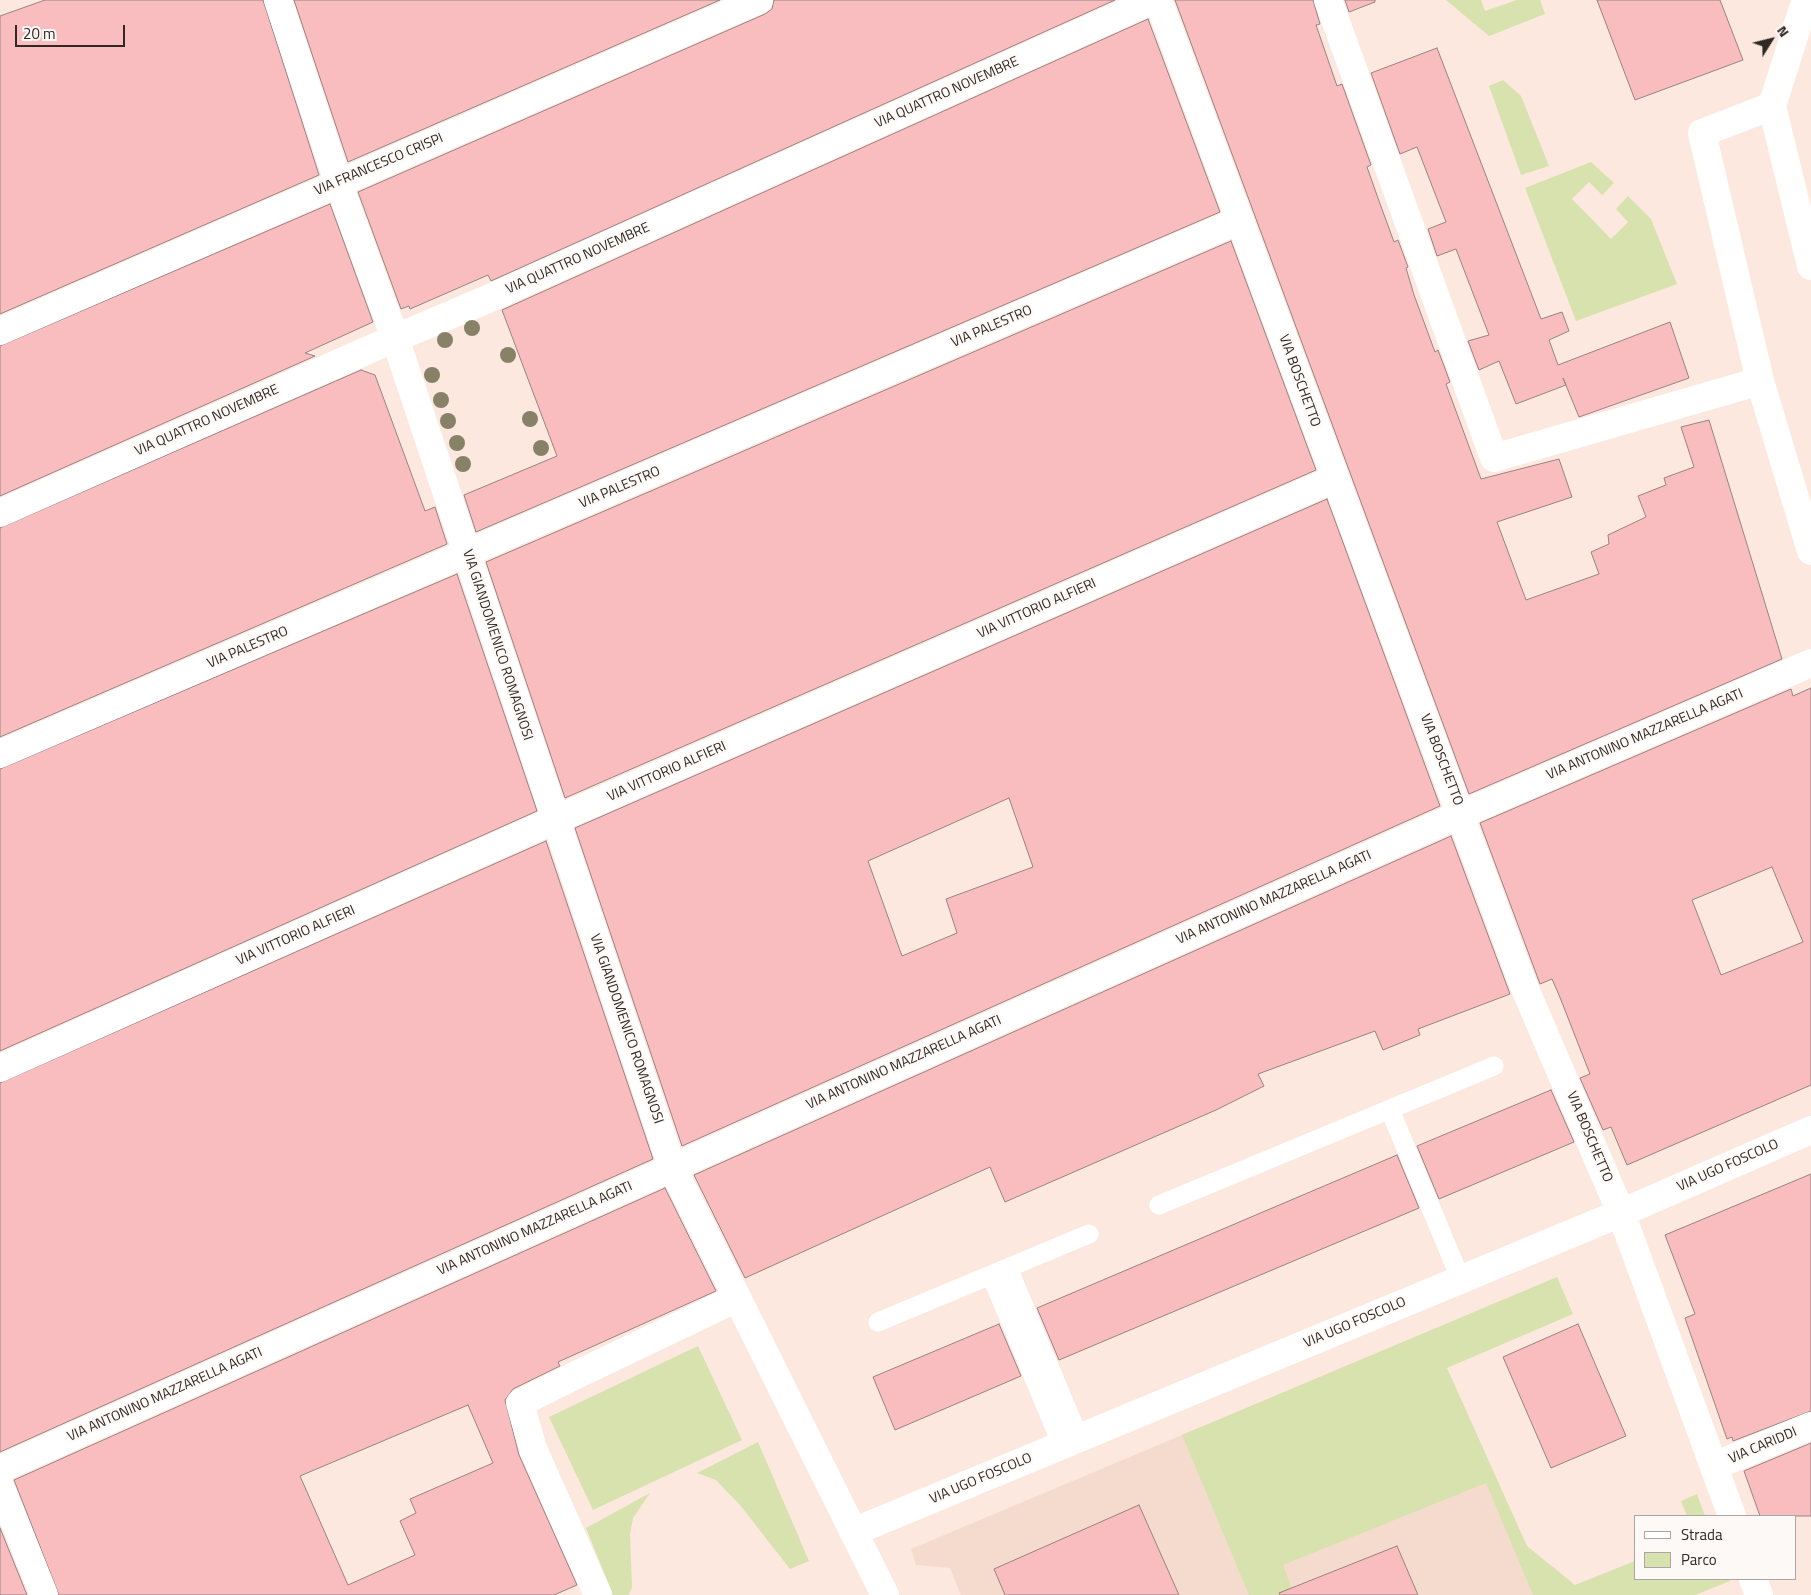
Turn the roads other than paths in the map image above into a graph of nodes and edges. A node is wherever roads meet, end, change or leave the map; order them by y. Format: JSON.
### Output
{"nodes":[{"id":1,"x":278,"y":0,"type":"edge"},
{"id":2,"x":759,"y":0,"type":"edge"},
{"id":3,"x":1153,"y":0,"type":"edge"},
{"id":4,"x":1158,"y":0,"type":"edge"},
{"id":5,"x":1328,"y":0,"type":"edge"},
{"id":6,"x":1806,"y":12,"type":"edge"},
{"id":7,"x":1772,"y":106,"type":"junction"},
{"id":8,"x":338,"y":182,"type":"junction"},
{"id":9,"x":1240,"y":220,"type":"junction"},
{"id":10,"x":1811,"y":266,"type":"edge"},
{"id":11,"x":0,"y":332,"type":"edge"},
{"id":12,"x":395,"y":338,"type":"junction"},
{"id":13,"x":1760,"y":381,"type":"junction"},
{"id":14,"x":1334,"y":478,"type":"junction"},
{"id":15,"x":0,"y":513,"type":"edge"},
{"id":16,"x":1811,"y":551,"type":"edge"},
{"id":17,"x":467,"y":554,"type":"junction"},
{"id":18,"x":1811,"y":663,"type":"edge"},
{"id":19,"x":0,"y":754,"type":"edge"},
{"id":20,"x":1461,"y":815,"type":"junction"},
{"id":21,"x":555,"y":820,"type":"junction"},
{"id":22,"x":1494,"y":1066,"type":"dead end"},
{"id":23,"x":0,"y":1068,"type":"edge"},
{"id":24,"x":1390,"y":1110,"type":"junction"},
{"id":25,"x":1811,"y":1130,"type":"edge"},
{"id":26,"x":672,"y":1166,"type":"junction"},
{"id":27,"x":1159,"y":1206,"type":"dead end"},
{"id":28,"x":1621,"y":1213,"type":"junction"},
{"id":29,"x":1090,"y":1234,"type":"dead end"},
{"id":30,"x":1008,"y":1268,"type":"junction"},
{"id":31,"x":991,"y":1275,"type":"junction"},
{"id":32,"x":1461,"y":1280,"type":"junction"},
{"id":33,"x":734,"y":1291,"type":"junction"},
{"id":34,"x":878,"y":1322,"type":"dead end"},
{"id":35,"x":1811,"y":1426,"type":"edge"},
{"id":36,"x":1071,"y":1442,"type":"junction"},
{"id":37,"x":1714,"y":1466,"type":"junction"},
{"id":38,"x":0,"y":1469,"type":"edge"},
{"id":39,"x":0,"y":1486,"type":"edge"},
{"id":40,"x":1732,"y":1515,"type":"edge"},
{"id":41,"x":853,"y":1532,"type":"junction"},
{"id":42,"x":1753,"y":1580,"type":"edge"},
{"id":43,"x":44,"y":1595,"type":"edge"},
{"id":44,"x":598,"y":1595,"type":"edge"},
{"id":45,"x":885,"y":1595,"type":"edge"},
{"id":46,"x":1759,"y":1595,"type":"edge"}],
"edges":[{"from":1,"to":8,"type":"street","name":"VIA GIANDOMENICO ROMAGNOSI"},
{"from":2,"to":8,"type":"street","name":"VIA FRANCESCO CRISPI"},
{"from":3,"to":12,"type":"street","name":"VIA QUATTRO NOVEMBRE"},
{"from":4,"to":9,"type":"street","name":"VIA BOSCHETTO"},
{"from":5,"to":13,"type":"street"},
{"from":6,"to":7,"type":"street"},
{"from":7,"to":10,"type":"street"},
{"from":7,"to":13,"type":"street"},
{"from":8,"to":11,"type":"street","name":"VIA FRANCESCO CRISPI"},
{"from":8,"to":12,"type":"street","name":"VIA GIANDOMENICO ROMAGNOSI"},
{"from":9,"to":14,"type":"street","name":"VIA BOSCHETTO"},
{"from":9,"to":17,"type":"street","name":"VIA PALESTRO"},
{"from":12,"to":15,"type":"street","name":"VIA QUATTRO NOVEMBRE"},
{"from":12,"to":17,"type":"street","name":"VIA GIANDOMENICO ROMAGNOSI"},
{"from":13,"to":16,"type":"street"},
{"from":14,"to":20,"type":"street","name":"VIA BOSCHETTO"},
{"from":14,"to":21,"type":"street","name":"VIA VITTORIO ALFIERI"},
{"from":17,"to":19,"type":"street","name":"VIA PALESTRO"},
{"from":17,"to":21,"type":"street","name":"VIA GIANDOMENICO ROMAGNOSI"},
{"from":18,"to":20,"type":"street","name":"VIA ANTONINO MAZZARELLA AGATI"},
{"from":20,"to":26,"type":"street","name":"VIA ANTONINO MAZZARELLA AGATI"},
{"from":20,"to":28,"type":"street","name":"VIA BOSCHETTO"},
{"from":21,"to":23,"type":"street","name":"VIA VITTORIO ALFIERI"},
{"from":21,"to":26,"type":"street","name":"VIA GIANDOMENICO ROMAGNOSI"},
{"from":22,"to":24,"type":"lane"},
{"from":24,"to":27,"type":"lane"},
{"from":24,"to":32,"type":"lane"},
{"from":25,"to":28,"type":"street","name":"VIA UGO FOSCOLO"},
{"from":26,"to":33,"type":"street","name":"VIA GIANDOMENICO ROMAGNOSI"},
{"from":26,"to":38,"type":"street","name":"VIA ANTONINO MAZZARELLA AGATI"},
{"from":28,"to":32,"type":"street","name":"VIA UGO FOSCOLO"},
{"from":28,"to":37,"type":"street","name":"VIA BOSCHETTO"},
{"from":29,"to":30,"type":"lane"},
{"from":30,"to":31,"type":"lane"},
{"from":30,"to":36,"type":"lane"},
{"from":31,"to":34,"type":"lane"},
{"from":31,"to":36,"type":"lane"},
{"from":32,"to":36,"type":"street","name":"VIA UGO FOSCOLO"},
{"from":33,"to":41,"type":"street","name":"VIA GIANDOMENICO ROMAGNOSI"},
{"from":33,"to":44,"type":"street"},
{"from":35,"to":37,"type":"street","name":"VIA CARIDDI"},
{"from":36,"to":41,"type":"street","name":"VIA UGO FOSCOLO"},
{"from":37,"to":40,"type":"street","name":"VIA BOSCHETTO"},
{"from":39,"to":43,"type":"street"},
{"from":41,"to":45,"type":"street","name":"VIA GIANDOMENICO ROMAGNOSI"},
{"from":42,"to":46,"type":"street"}]}
